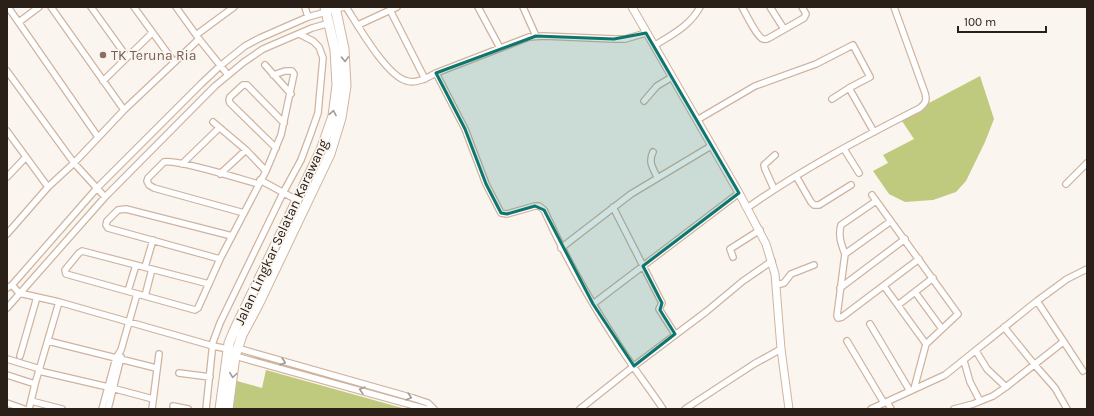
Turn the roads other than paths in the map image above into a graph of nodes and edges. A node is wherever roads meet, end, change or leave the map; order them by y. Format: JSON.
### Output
{"nodes":[{"id":1,"x":8,"y":7,"type":"edge"},
{"id":2,"x":39,"y":7,"type":"edge"},
{"id":3,"x":51,"y":7,"type":"edge"},
{"id":4,"x":91,"y":7,"type":"edge"},
{"id":5,"x":134,"y":7,"type":"edge"},
{"id":6,"x":176,"y":7,"type":"edge"},
{"id":7,"x":234,"y":7,"type":"edge"},
{"id":8,"x":305,"y":7,"type":"edge"},
{"id":9,"x":397,"y":7,"type":"edge"},
{"id":10,"x":478,"y":7,"type":"edge"},
{"id":11,"x":524,"y":7,"type":"edge"},
{"id":12,"x":632,"y":7,"type":"edge"},
{"id":13,"x":700,"y":7,"type":"edge"},
{"id":14,"x":742,"y":7,"type":"edge"},
{"id":15,"x":770,"y":7,"type":"edge"},
{"id":16,"x":802,"y":7,"type":"edge"},
{"id":17,"x":894,"y":7,"type":"edge"},
{"id":18,"x":335,"y":8,"type":"edge"},
{"id":19,"x":226,"y":9,"type":"edge"},
{"id":20,"x":390,"y":10,"type":"junction"},
{"id":21,"x":308,"y":17,"type":"junction"},
{"id":22,"x":19,"y":22,"type":"junction"},
{"id":23,"x":334,"y":22,"type":"junction"},
{"id":24,"x":358,"y":25,"type":"junction"},
{"id":25,"x":784,"y":29,"type":"junction"},
{"id":26,"x":152,"y":33,"type":"junction"},
{"id":27,"x":646,"y":33,"type":"junction"},
{"id":28,"x":299,"y":34,"type":"junction"},
{"id":29,"x":536,"y":36,"type":"junction"},
{"id":30,"x":198,"y":37,"type":"junction"},
{"id":31,"x":654,"y":46,"type":"junction"},
{"id":32,"x":500,"y":48,"type":"junction"},
{"id":33,"x":127,"y":57,"type":"junction"},
{"id":34,"x":174,"y":62,"type":"junction"},
{"id":35,"x":265,"y":65,"type":"dead end"},
{"id":36,"x":220,"y":66,"type":"junction"},
{"id":37,"x":7,"y":71,"type":"edge"},
{"id":38,"x":436,"y":73,"type":"junction"},
{"id":39,"x":228,"y":75,"type":"junction"},
{"id":40,"x":273,"y":75,"type":"junction"},
{"id":41,"x":672,"y":77,"type":"junction"},
{"id":42,"x":425,"y":79,"type":"junction"},
{"id":43,"x":104,"y":81,"type":"junction"},
{"id":44,"x":849,"y":88,"type":"junction"},
{"id":45,"x":291,"y":94,"type":"junction"},
{"id":46,"x":832,"y":99,"type":"dead end"},
{"id":47,"x":644,"y":101,"type":"dead end"},
{"id":48,"x":124,"y":110,"type":"junction"},
{"id":49,"x":696,"y":120,"type":"junction"},
{"id":50,"x":213,"y":122,"type":"dead end"},
{"id":51,"x":284,"y":123,"type":"junction"},
{"id":52,"x":219,"y":128,"type":"junction"},
{"id":53,"x":7,"y":131,"type":"edge"},
{"id":54,"x":874,"y":132,"type":"junction"},
{"id":55,"x":98,"y":137,"type":"junction"},
{"id":56,"x":711,"y":146,"type":"junction"},
{"id":57,"x":276,"y":148,"type":"junction"},
{"id":58,"x":844,"y":149,"type":"junction"},
{"id":59,"x":246,"y":150,"type":"junction"},
{"id":60,"x":653,"y":152,"type":"dead end"},
{"id":61,"x":775,"y":155,"type":"dead end"},
{"id":62,"x":26,"y":157,"type":"junction"},
{"id":63,"x":1087,"y":162,"type":"edge"},
{"id":64,"x":74,"y":163,"type":"junction"},
{"id":65,"x":182,"y":164,"type":"junction"},
{"id":66,"x":266,"y":171,"type":"junction"},
{"id":67,"x":859,"y":173,"type":"dead end"},
{"id":68,"x":220,"y":174,"type":"junction"},
{"id":69,"x":8,"y":175,"type":"edge"},
{"id":70,"x":796,"y":176,"type":"junction"},
{"id":71,"x":658,"y":177,"type":"junction"},
{"id":72,"x":259,"y":182,"type":"junction"},
{"id":73,"x":1066,"y":184,"type":"dead end"},
{"id":74,"x":851,"y":185,"type":"dead end"},
{"id":75,"x":48,"y":187,"type":"junction"},
{"id":76,"x":97,"y":188,"type":"junction"},
{"id":77,"x":774,"y":189,"type":"junction"},
{"id":78,"x":283,"y":193,"type":"junction"},
{"id":79,"x":739,"y":193,"type":"junction"},
{"id":80,"x":872,"y":194,"type":"dead end"},
{"id":81,"x":105,"y":197,"type":"junction"},
{"id":82,"x":297,"y":200,"type":"junction"},
{"id":83,"x":876,"y":201,"type":"junction"},
{"id":84,"x":613,"y":206,"type":"junction"},
{"id":85,"x":747,"y":208,"type":"junction"},
{"id":86,"x":244,"y":212,"type":"junction"},
{"id":87,"x":891,"y":221,"type":"junction"},
{"id":88,"x":282,"y":230,"type":"junction"},
{"id":89,"x":760,"y":230,"type":"junction"},
{"id":90,"x":7,"y":234,"type":"edge"},
{"id":91,"x":291,"y":234,"type":"junction"},
{"id":92,"x":232,"y":236,"type":"junction"},
{"id":93,"x":905,"y":239,"type":"junction"},
{"id":94,"x":153,"y":240,"type":"junction"},
{"id":95,"x":561,"y":248,"type":"junction"},
{"id":96,"x":845,"y":254,"type":"junction"},
{"id":97,"x":733,"y":257,"type":"dead end"},
{"id":98,"x":220,"y":259,"type":"junction"},
{"id":99,"x":919,"y":259,"type":"junction"},
{"id":100,"x":772,"y":261,"type":"junction"},
{"id":101,"x":136,"y":265,"type":"junction"},
{"id":102,"x":644,"y":266,"type":"junction"},
{"id":103,"x":814,"y":266,"type":"dead end"},
{"id":104,"x":145,"y":267,"type":"junction"},
{"id":105,"x":152,"y":269,"type":"junction"},
{"id":106,"x":1087,"y":269,"type":"edge"},
{"id":107,"x":933,"y":278,"type":"junction"},
{"id":108,"x":209,"y":284,"type":"junction"},
{"id":109,"x":776,"y":285,"type":"junction"},
{"id":110,"x":884,"y":286,"type":"junction"},
{"id":111,"x":9,"y":287,"type":"edge"},
{"id":112,"x":840,"y":288,"type":"junction"},
{"id":113,"x":128,"y":291,"type":"junction"},
{"id":114,"x":915,"y":292,"type":"junction"},
{"id":115,"x":19,"y":293,"type":"junction"},
{"id":116,"x":137,"y":294,"type":"junction"},
{"id":117,"x":145,"y":296,"type":"junction"},
{"id":118,"x":37,"y":297,"type":"junction"},
{"id":119,"x":1037,"y":301,"type":"junction"},
{"id":120,"x":59,"y":302,"type":"junction"},
{"id":121,"x":593,"y":304,"type":"junction"},
{"id":122,"x":898,"y":305,"type":"junction"},
{"id":123,"x":7,"y":308,"type":"edge"},
{"id":124,"x":129,"y":323,"type":"junction"},
{"id":125,"x":870,"y":324,"type":"dead end"},
{"id":126,"x":1004,"y":327,"type":"junction"},
{"id":127,"x":942,"y":329,"type":"junction"},
{"id":128,"x":675,"y":334,"type":"junction"},
{"id":129,"x":48,"y":341,"type":"junction"},
{"id":130,"x":847,"y":341,"type":"dead end"},
{"id":131,"x":1063,"y":342,"type":"junction"},
{"id":132,"x":926,"y":344,"type":"junction"},
{"id":133,"x":213,"y":346,"type":"junction"},
{"id":134,"x":782,"y":349,"type":"junction"},
{"id":135,"x":234,"y":351,"type":"junction"},
{"id":136,"x":976,"y":351,"type":"junction"},
{"id":137,"x":159,"y":354,"type":"dead end"},
{"id":138,"x":20,"y":356,"type":"dead end"},
{"id":139,"x":250,"y":356,"type":"junction"},
{"id":140,"x":7,"y":359,"type":"edge"},
{"id":141,"x":119,"y":359,"type":"junction"},
{"id":142,"x":964,"y":361,"type":"junction"},
{"id":143,"x":1034,"y":364,"type":"junction"},
{"id":144,"x":634,"y":366,"type":"junction"},
{"id":145,"x":156,"y":368,"type":"junction"},
{"id":146,"x":39,"y":370,"type":"junction"},
{"id":147,"x":1083,"y":371,"type":"dead end"},
{"id":148,"x":179,"y":373,"type":"dead end"},
{"id":149,"x":7,"y":375,"type":"edge"},
{"id":150,"x":210,"y":376,"type":"junction"},
{"id":151,"x":35,"y":384,"type":"junction"},
{"id":152,"x":111,"y":387,"type":"junction"},
{"id":153,"x":1006,"y":387,"type":"junction"},
{"id":154,"x":912,"y":390,"type":"junction"},
{"id":155,"x":153,"y":399,"type":"junction"},
{"id":156,"x":31,"y":401,"type":"junction"},
{"id":157,"x":980,"y":401,"type":"junction"},
{"id":158,"x":7,"y":403,"type":"edge"},
{"id":159,"x":886,"y":403,"type":"junction"},
{"id":160,"x":172,"y":406,"type":"dead end"},
{"id":161,"x":968,"y":407,"type":"edge"},
{"id":162,"x":24,"y":409,"type":"edge"},
{"id":163,"x":29,"y":409,"type":"edge"},
{"id":164,"x":62,"y":409,"type":"edge"},
{"id":165,"x":102,"y":409,"type":"edge"},
{"id":166,"x":108,"y":409,"type":"edge"},
{"id":167,"x":152,"y":409,"type":"edge"},
{"id":168,"x":188,"y":409,"type":"edge"},
{"id":169,"x":206,"y":409,"type":"edge"},
{"id":170,"x":220,"y":409,"type":"edge"},
{"id":171,"x":228,"y":409,"type":"edge"},
{"id":172,"x":426,"y":409,"type":"edge"},
{"id":173,"x":434,"y":409,"type":"edge"},
{"id":174,"x":580,"y":409,"type":"edge"},
{"id":175,"x":663,"y":409,"type":"edge"},
{"id":176,"x":685,"y":409,"type":"edge"},
{"id":177,"x":789,"y":409,"type":"edge"},
{"id":178,"x":870,"y":409,"type":"edge"},
{"id":179,"x":891,"y":409,"type":"edge"},
{"id":180,"x":954,"y":409,"type":"edge"},
{"id":181,"x":1067,"y":409,"type":"edge"}],
"edges":[{"from":1,"to":22,"type":"street"},
{"from":2,"to":22,"type":"street"},
{"from":3,"to":43,"type":"street"},
{"from":4,"to":33,"type":"street"},
{"from":5,"to":26,"type":"street"},
{"from":6,"to":30,"type":"street"},
{"from":7,"to":19,"type":"street"},
{"from":8,"to":21,"type":"street"},
{"from":9,"to":20,"type":"street"},
{"from":10,"to":32,"type":"street"},
{"from":11,"to":29,"type":"street"},
{"from":12,"to":27,"type":"street"},
{"from":13,"to":31,"type":"street"},
{"from":14,"to":25,"type":"street"},
{"from":15,"to":25,"type":"street"},
{"from":16,"to":25,"type":"street"},
{"from":17,"to":54,"type":"street"},
{"from":18,"to":21,"type":"street"},
{"from":18,"to":23,"type":"main road"},
{"from":18,"to":24,"type":"street"},
{"from":19,"to":30,"type":"street"},
{"from":20,"to":24,"type":"street"},
{"from":20,"to":42,"type":"street"},
{"from":21,"to":36,"type":"street"},
{"from":22,"to":55,"type":"street"},
{"from":23,"to":28,"type":"street"},
{"from":82,"to":23,"type":"main road","name":"Jalan Lingkar Selatan Karawang","one_way":true},
{"from":23,"to":91,"type":"main road","name":"Jalan Lingkar Selatan Karawang","one_way":true},
{"from":24,"to":42,"type":"street"},
{"from":26,"to":33,"type":"street"},
{"from":26,"to":34,"type":"street"},
{"from":27,"to":29,"type":"street"},
{"from":27,"to":31,"type":"street"},
{"from":28,"to":39,"type":"street"},
{"from":28,"to":78,"type":"street"},
{"from":29,"to":32,"type":"street"},
{"from":30,"to":34,"type":"street"},
{"from":30,"to":36,"type":"street"},
{"from":31,"to":41,"type":"street"},
{"from":32,"to":38,"type":"street"},
{"from":33,"to":43,"type":"street"},
{"from":34,"to":48,"type":"street"},
{"from":35,"to":40,"type":"street"},
{"from":36,"to":39,"type":"street"},
{"from":36,"to":76,"type":"street"},
{"from":37,"to":64,"type":"street"},
{"from":38,"to":42,"type":"street"},
{"from":38,"to":95,"type":"street"},
{"from":39,"to":81,"type":"street"},
{"from":40,"to":45,"type":"street"},
{"from":40,"to":45,"type":"street"},
{"from":41,"to":47,"type":"street"},
{"from":41,"to":49,"type":"street"},
{"from":43,"to":48,"type":"street"},
{"from":44,"to":46,"type":"street"},
{"from":44,"to":49,"type":"street"},
{"from":44,"to":54,"type":"street"},
{"from":45,"to":51,"type":"street"},
{"from":48,"to":55,"type":"street"},
{"from":49,"to":56,"type":"street"},
{"from":50,"to":52,"type":"street"},
{"from":51,"to":57,"type":"street"},
{"from":51,"to":57,"type":"street"},
{"from":52,"to":59,"type":"street"},
{"from":52,"to":65,"type":"street"},
{"from":53,"to":62,"type":"street"},
{"from":54,"to":58,"type":"street"},
{"from":55,"to":64,"type":"street"},
{"from":56,"to":71,"type":"street"},
{"from":56,"to":79,"type":"street"},
{"from":57,"to":66,"type":"street"},
{"from":58,"to":67,"type":"street"},
{"from":58,"to":70,"type":"street"},
{"from":59,"to":66,"type":"street"},
{"from":59,"to":68,"type":"street"},
{"from":60,"to":71,"type":"street"},
{"from":61,"to":77,"type":"street"},
{"from":62,"to":69,"type":"street"},
{"from":62,"to":75,"type":"street"},
{"from":63,"to":73,"type":"street"},
{"from":64,"to":75,"type":"street"},
{"from":64,"to":76,"type":"street"},
{"from":65,"to":68,"type":"street"},
{"from":65,"to":86,"type":"street"},
{"from":66,"to":72,"type":"street"},
{"from":68,"to":72,"type":"street"},
{"from":70,"to":74,"type":"street"},
{"from":70,"to":77,"type":"street"},
{"from":71,"to":84,"type":"street"},
{"from":72,"to":78,"type":"street"},
{"from":72,"to":86,"type":"street"},
{"from":75,"to":90,"type":"street"},
{"from":76,"to":81,"type":"street"},
{"from":76,"to":111,"type":"street"},
{"from":77,"to":85,"type":"street"},
{"from":78,"to":82,"type":"street"},
{"from":78,"to":133,"type":"street"},
{"from":79,"to":85,"type":"street"},
{"from":79,"to":102,"type":"street"},
{"from":80,"to":83,"type":"street"},
{"from":81,"to":115,"type":"street"},
{"from":82,"to":88,"type":"main road","name":"Jalan Lingkar Selatan Karawang"},
{"from":83,"to":87,"type":"street"},
{"from":83,"to":96,"type":"street"},
{"from":84,"to":95,"type":"street"},
{"from":84,"to":102,"type":"street"},
{"from":85,"to":89,"type":"street"},
{"from":86,"to":92,"type":"street"},
{"from":87,"to":93,"type":"street"},
{"from":87,"to":96,"type":"street"},
{"from":88,"to":91,"type":"main road"},
{"from":88,"to":135,"type":"main road","name":"Jalan Lingkar Selatan Karawang"},
{"from":89,"to":97,"type":"street"},
{"from":89,"to":100,"type":"street"},
{"from":91,"to":135,"type":"main road","name":"Jalan Lingkar Selatan Karawang"},
{"from":92,"to":94,"type":"street"},
{"from":92,"to":98,"type":"street"},
{"from":93,"to":99,"type":"street"},
{"from":93,"to":112,"type":"street"},
{"from":94,"to":98,"type":"street"},
{"from":94,"to":104,"type":"street"},
{"from":95,"to":121,"type":"street"},
{"from":96,"to":112,"type":"street"},
{"from":98,"to":108,"type":"street"},
{"from":99,"to":107,"type":"street"},
{"from":99,"to":110,"type":"street"},
{"from":100,"to":109,"type":"street"},
{"from":100,"to":128,"type":"street"},
{"from":101,"to":104,"type":"street"},
{"from":101,"to":113,"type":"street"},
{"from":101,"to":113,"type":"street"},
{"from":102,"to":121,"type":"street"},
{"from":102,"to":128,"type":"street"},
{"from":103,"to":109,"type":"street"},
{"from":104,"to":105,"type":"street"},
{"from":105,"to":108,"type":"street"},
{"from":105,"to":117,"type":"street"},
{"from":106,"to":119,"type":"street"},
{"from":107,"to":114,"type":"street"},
{"from":107,"to":127,"type":"street"},
{"from":108,"to":117,"type":"street"},
{"from":109,"to":134,"type":"street"},
{"from":110,"to":112,"type":"street"},
{"from":110,"to":122,"type":"street"},
{"from":111,"to":115,"type":"street"},
{"from":113,"to":116,"type":"street"},
{"from":114,"to":122,"type":"street"},
{"from":114,"to":127,"type":"street"},
{"from":115,"to":118,"type":"street"},
{"from":115,"to":123,"type":"street"},
{"from":116,"to":117,"type":"street"},
{"from":116,"to":124,"type":"street"},
{"from":118,"to":120,"type":"street"},
{"from":118,"to":138,"type":"street"},
{"from":119,"to":126,"type":"street"},
{"from":119,"to":131,"type":"street"},
{"from":120,"to":124,"type":"street"},
{"from":120,"to":129,"type":"street"},
{"from":121,"to":144,"type":"street"},
{"from":122,"to":132,"type":"street"},
{"from":124,"to":133,"type":"street"},
{"from":124,"to":141,"type":"street"},
{"from":125,"to":154,"type":"street"},
{"from":126,"to":136,"type":"street"},
{"from":126,"to":143,"type":"street"},
{"from":127,"to":132,"type":"street"},
{"from":128,"to":144,"type":"street"},
{"from":129,"to":141,"type":"street"},
{"from":129,"to":146,"type":"street"},
{"from":130,"to":159,"type":"street"},
{"from":131,"to":143,"type":"street"},
{"from":131,"to":147,"type":"street"},
{"from":132,"to":154,"type":"street"},
{"from":133,"to":135,"type":"street"},
{"from":133,"to":150,"type":"street"},
{"from":134,"to":176,"type":"street"},
{"from":134,"to":177,"type":"street"},
{"from":135,"to":139,"type":"street"},
{"from":135,"to":170,"type":"main road","name":"Jalan Lingkar Selatan Karawang"},
{"from":135,"to":171,"type":"main road","name":"Jalan Lingkar Selatan Karawang","one_way":true},
{"from":136,"to":142,"type":"street"},
{"from":136,"to":153,"type":"street"},
{"from":137,"to":145,"type":"street"},
{"from":172,"to":139,"type":"street","one_way":true},
{"from":139,"to":173,"type":"street","one_way":true},
{"from":140,"to":146,"type":"street"},
{"from":141,"to":145,"type":"street"},
{"from":141,"to":152,"type":"street"},
{"from":142,"to":154,"type":"street"},
{"from":142,"to":157,"type":"street"},
{"from":143,"to":153,"type":"street"},
{"from":143,"to":181,"type":"street"},
{"from":144,"to":174,"type":"street"},
{"from":144,"to":175,"type":"street"},
{"from":145,"to":155,"type":"street"},
{"from":146,"to":151,"type":"street"},
{"from":146,"to":152,"type":"street"},
{"from":148,"to":150,"type":"street"},
{"from":149,"to":151,"type":"street"},
{"from":150,"to":169,"type":"street"},
{"from":151,"to":156,"type":"street"},
{"from":152,"to":155,"type":"street"},
{"from":152,"to":165,"type":"street"},
{"from":152,"to":166,"type":"street"},
{"from":153,"to":157,"type":"street"},
{"from":154,"to":159,"type":"street"},
{"from":155,"to":167,"type":"street"},
{"from":156,"to":163,"type":"street"},
{"from":156,"to":164,"type":"street"},
{"from":157,"to":161,"type":"street"},
{"from":158,"to":162,"type":"street"},
{"from":159,"to":178,"type":"street"},
{"from":159,"to":179,"type":"street"},
{"from":160,"to":168,"type":"street"},
{"from":161,"to":180,"type":"street"}]}
